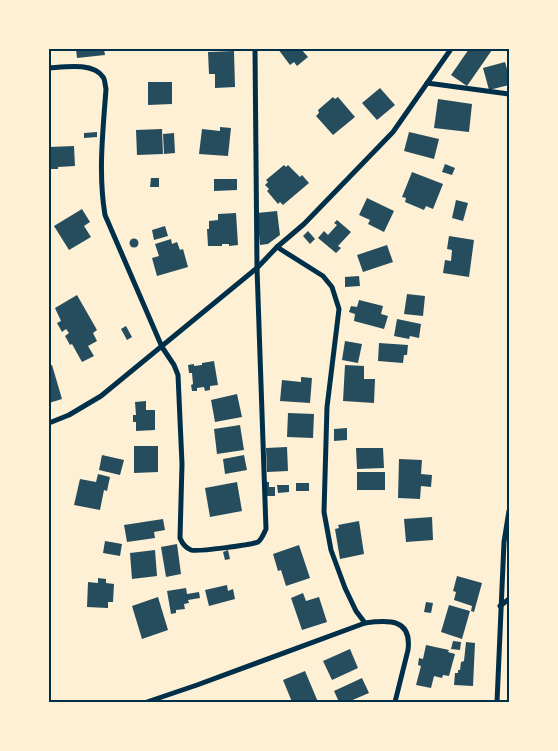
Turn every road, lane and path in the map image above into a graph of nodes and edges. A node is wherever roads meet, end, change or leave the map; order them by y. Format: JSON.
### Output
{"nodes":[{"id":1,"x":255,"y":49,"type":"edge"},
{"id":2,"x":451,"y":49,"type":"edge"},
{"id":3,"x":49,"y":68,"type":"edge"},
{"id":4,"x":427,"y":83,"type":"junction"},
{"id":5,"x":509,"y":94,"type":"edge"},
{"id":6,"x":277,"y":247,"type":"junction"},
{"id":7,"x":257,"y":268,"type":"junction"},
{"id":8,"x":162,"y":346,"type":"junction"},
{"id":9,"x":49,"y":423,"type":"edge"},
{"id":10,"x":509,"y":511,"type":"edge"},
{"id":11,"x":509,"y":599,"type":"edge"},
{"id":12,"x":500,"y":606,"type":"junction"},
{"id":13,"x":365,"y":623,"type":"junction"},
{"id":14,"x":147,"y":702,"type":"edge"},
{"id":15,"x":395,"y":702,"type":"edge"},
{"id":16,"x":497,"y":702,"type":"edge"}],
"edges":[{"from":1,"to":7,"type":"street"},
{"from":2,"to":4,"type":"street"},
{"from":3,"to":8,"type":"street"},
{"from":4,"to":5,"type":"street"},
{"from":4,"to":6,"type":"street"},
{"from":6,"to":7,"type":"street"},
{"from":6,"to":13,"type":"street"},
{"from":7,"to":8,"type":"street"},
{"from":7,"to":8,"type":"street"},
{"from":8,"to":9,"type":"street"},
{"from":10,"to":12,"type":"street"},
{"from":11,"to":12,"type":"street"},
{"from":12,"to":16,"type":"street"},
{"from":13,"to":14,"type":"street"},
{"from":13,"to":15,"type":"street"}]}
